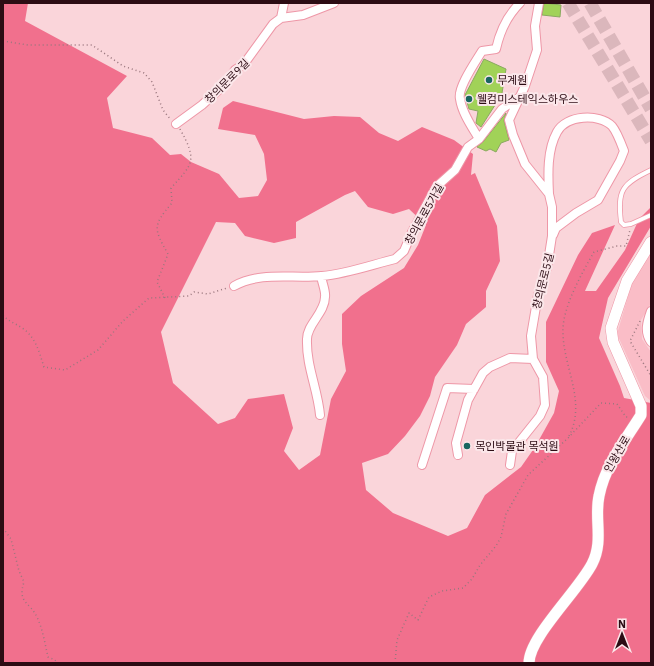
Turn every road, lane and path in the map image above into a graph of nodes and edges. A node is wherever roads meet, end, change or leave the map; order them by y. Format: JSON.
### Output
{"nodes":[{"id":1,"x":284,"y":3,"type":"edge"},
{"id":2,"x":334,"y":3,"type":"edge"},
{"id":3,"x":520,"y":3,"type":"edge"},
{"id":4,"x":539,"y":3,"type":"edge"},
{"id":5,"x":281,"y":18,"type":"junction"},
{"id":6,"x":3,"y":41,"type":"edge"},
{"id":7,"x":519,"y":97,"type":"junction"},
{"id":8,"x":176,"y":123,"type":"junction"},
{"id":9,"x":479,"y":139,"type":"junction"},
{"id":10,"x":651,"y":170,"type":"edge"},
{"id":11,"x":549,"y":194,"type":"junction"},
{"id":12,"x":651,"y":215,"type":"edge"},
{"id":13,"x":642,"y":219,"type":"junction"},
{"id":14,"x":552,"y":236,"type":"junction"},
{"id":15,"x":651,"y":242,"type":"edge"},
{"id":16,"x":321,"y":276,"type":"junction"},
{"id":17,"x":234,"y":286,"type":"joint"},
{"id":18,"x":165,"y":298,"type":"junction"},
{"id":19,"x":651,"y":311,"type":"edge"},
{"id":20,"x":3,"y":316,"type":"edge"},
{"id":21,"x":651,"y":342,"type":"edge"},
{"id":22,"x":533,"y":359,"type":"junction"},
{"id":23,"x":474,"y":389,"type":"junction"},
{"id":24,"x":320,"y":415,"type":"dead end"},
{"id":25,"x":638,"y":419,"type":"junction"},
{"id":26,"x":568,"y":438,"type":"junction"},
{"id":27,"x":458,"y":455,"type":"dead end"},
{"id":28,"x":422,"y":465,"type":"dead end"},
{"id":29,"x":510,"y":465,"type":"dead end"},
{"id":30,"x":3,"y":528,"type":"edge"},
{"id":31,"x":57,"y":663,"type":"edge"},
{"id":32,"x":395,"y":663,"type":"edge"},
{"id":33,"x":529,"y":663,"type":"edge"}],
"edges":[{"from":1,"to":5,"type":"street"},
{"from":2,"to":5,"type":"street"},
{"from":3,"to":9,"type":"street"},
{"from":4,"to":7,"type":"street","name":"창의문로5길"},
{"from":5,"to":8,"type":"street","name":"창의문로9길"},
{"from":6,"to":8,"type":"path"},
{"from":7,"to":9,"type":"street","name":"창의문로5가길"},
{"from":7,"to":11,"type":"street","name":"창의문로5길"},
{"from":8,"to":18,"type":"path"},
{"from":9,"to":16,"type":"street","name":"창의문로5가길"},
{"from":10,"to":13,"type":"lane"},
{"from":11,"to":14,"type":"street","name":"창의문로5길"},
{"from":11,"to":14,"type":"street"},
{"from":12,"to":13,"type":"lane"},
{"from":13,"to":26,"type":"path"},
{"from":14,"to":22,"type":"street","name":"창의문로5길"},
{"from":15,"to":25,"type":"street","name":"인왕산로"},
{"from":16,"to":17,"type":"street","name":"창의문로5가길"},
{"from":16,"to":24,"type":"street"},
{"from":17,"to":18,"type":"path"},
{"from":18,"to":20,"type":"path"},
{"from":19,"to":21,"type":"street"},
{"from":22,"to":23,"type":"street"},
{"from":22,"to":29,"type":"street","name":"창의문로5길"},
{"from":23,"to":27,"type":"street"},
{"from":23,"to":28,"type":"street"},
{"from":25,"to":26,"type":"path"},
{"from":25,"to":33,"type":"street","name":"인왕산로"},
{"from":26,"to":32,"type":"path"},
{"from":30,"to":31,"type":"path"}]}
